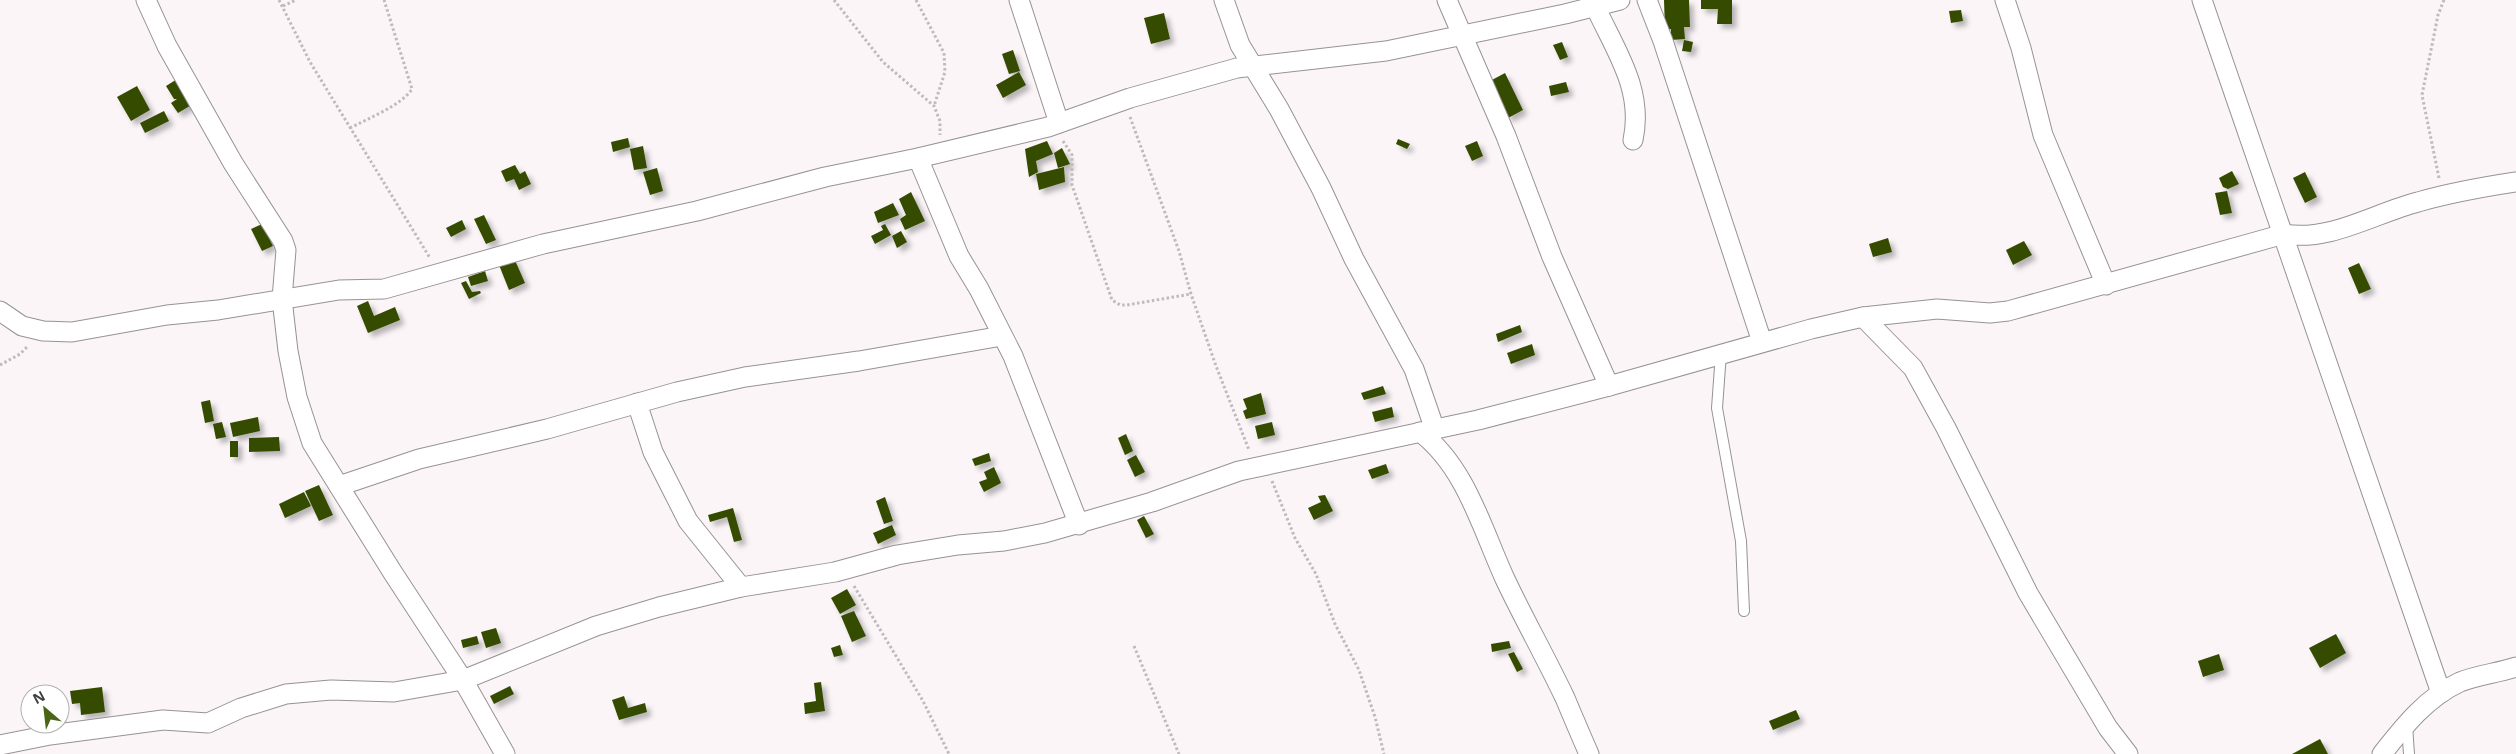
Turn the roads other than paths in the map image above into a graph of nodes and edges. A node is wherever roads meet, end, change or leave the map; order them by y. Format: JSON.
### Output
{"nodes":[{"id":1,"x":146,"y":0,"type":"edge"},
{"id":2,"x":1019,"y":0,"type":"edge"},
{"id":3,"x":1224,"y":0,"type":"edge"},
{"id":4,"x":1447,"y":0,"type":"edge"},
{"id":5,"x":1620,"y":0,"type":"edge"},
{"id":6,"x":1647,"y":0,"type":"edge"},
{"id":7,"x":2006,"y":0,"type":"edge"},
{"id":8,"x":2202,"y":0,"type":"edge"},
{"id":9,"x":1595,"y":6,"type":"junction"},
{"id":10,"x":1464,"y":35,"type":"junction"},
{"id":11,"x":1252,"y":66,"type":"junction"},
{"id":12,"x":1053,"y":125,"type":"junction"},
{"id":13,"x":1632,"y":140,"type":"dead end"},
{"id":14,"x":918,"y":158,"type":"junction"},
{"id":15,"x":2516,"y":182,"type":"edge"},
{"id":16,"x":2284,"y":234,"type":"junction"},
{"id":17,"x":2106,"y":285,"type":"junction"},
{"id":18,"x":282,"y":300,"type":"junction"},
{"id":19,"x":0,"y":311,"type":"edge"},
{"id":20,"x":1863,"y":317,"type":"junction"},
{"id":21,"x":1002,"y":336,"type":"junction"},
{"id":22,"x":1762,"y":342,"type":"junction"},
{"id":23,"x":1721,"y":353,"type":"junction"},
{"id":24,"x":1609,"y":386,"type":"junction"},
{"id":25,"x":637,"y":403,"type":"junction"},
{"id":26,"x":1463,"y":423,"type":"junction"},
{"id":27,"x":1428,"y":431,"type":"junction"},
{"id":28,"x":1454,"y":470,"type":"junction"},
{"id":29,"x":339,"y":486,"type":"junction"},
{"id":30,"x":1079,"y":525,"type":"junction"},
{"id":31,"x":741,"y":587,"type":"junction"},
{"id":32,"x":1744,"y":610,"type":"dead end"},
{"id":33,"x":2516,"y":667,"type":"edge"},
{"id":34,"x":463,"y":680,"type":"junction"},
{"id":35,"x":2441,"y":693,"type":"junction"},
{"id":36,"x":2407,"y":722,"type":"junction"},
{"id":37,"x":0,"y":746,"type":"edge"},
{"id":38,"x":505,"y":754,"type":"edge"},
{"id":39,"x":1589,"y":754,"type":"edge"},
{"id":40,"x":2128,"y":754,"type":"edge"},
{"id":41,"x":2382,"y":754,"type":"edge"},
{"id":42,"x":2409,"y":754,"type":"edge"}],
"edges":[{"from":1,"to":18,"type":"street"},
{"from":2,"to":12,"type":"street"},
{"from":3,"to":11,"type":"street"},
{"from":4,"to":10,"type":"street"},
{"from":5,"to":9,"type":"street"},
{"from":6,"to":22,"type":"street"},
{"from":7,"to":17,"type":"street"},
{"from":8,"to":16,"type":"street"},
{"from":9,"to":10,"type":"street"},
{"from":9,"to":13,"type":"street"},
{"from":10,"to":11,"type":"street"},
{"from":10,"to":24,"type":"street"},
{"from":11,"to":12,"type":"street"},
{"from":11,"to":27,"type":"street"},
{"from":12,"to":14,"type":"street"},
{"from":14,"to":18,"type":"street"},
{"from":14,"to":21,"type":"street"},
{"from":15,"to":16,"type":"street"},
{"from":16,"to":17,"type":"street"},
{"from":16,"to":35,"type":"street"},
{"from":17,"to":20,"type":"street"},
{"from":18,"to":19,"type":"street"},
{"from":18,"to":29,"type":"street"},
{"from":20,"to":22,"type":"street"},
{"from":20,"to":40,"type":"street"},
{"from":21,"to":25,"type":"street"},
{"from":21,"to":30,"type":"street"},
{"from":22,"to":23,"type":"street"},
{"from":23,"to":24,"type":"street"},
{"from":23,"to":32,"type":"lane"},
{"from":24,"to":26,"type":"street"},
{"from":25,"to":29,"type":"street"},
{"from":25,"to":31,"type":"street"},
{"from":26,"to":27,"type":"street"},
{"from":26,"to":28,"type":"street"},
{"from":27,"to":28,"type":"street"},
{"from":27,"to":30,"type":"street"},
{"from":28,"to":39,"type":"street"},
{"from":29,"to":34,"type":"street"},
{"from":30,"to":31,"type":"street"},
{"from":31,"to":34,"type":"street"},
{"from":33,"to":35,"type":"street"},
{"from":34,"to":37,"type":"street"},
{"from":34,"to":38,"type":"street"},
{"from":35,"to":36,"type":"street"},
{"from":36,"to":41,"type":"street"},
{"from":36,"to":42,"type":"lane"}]}
